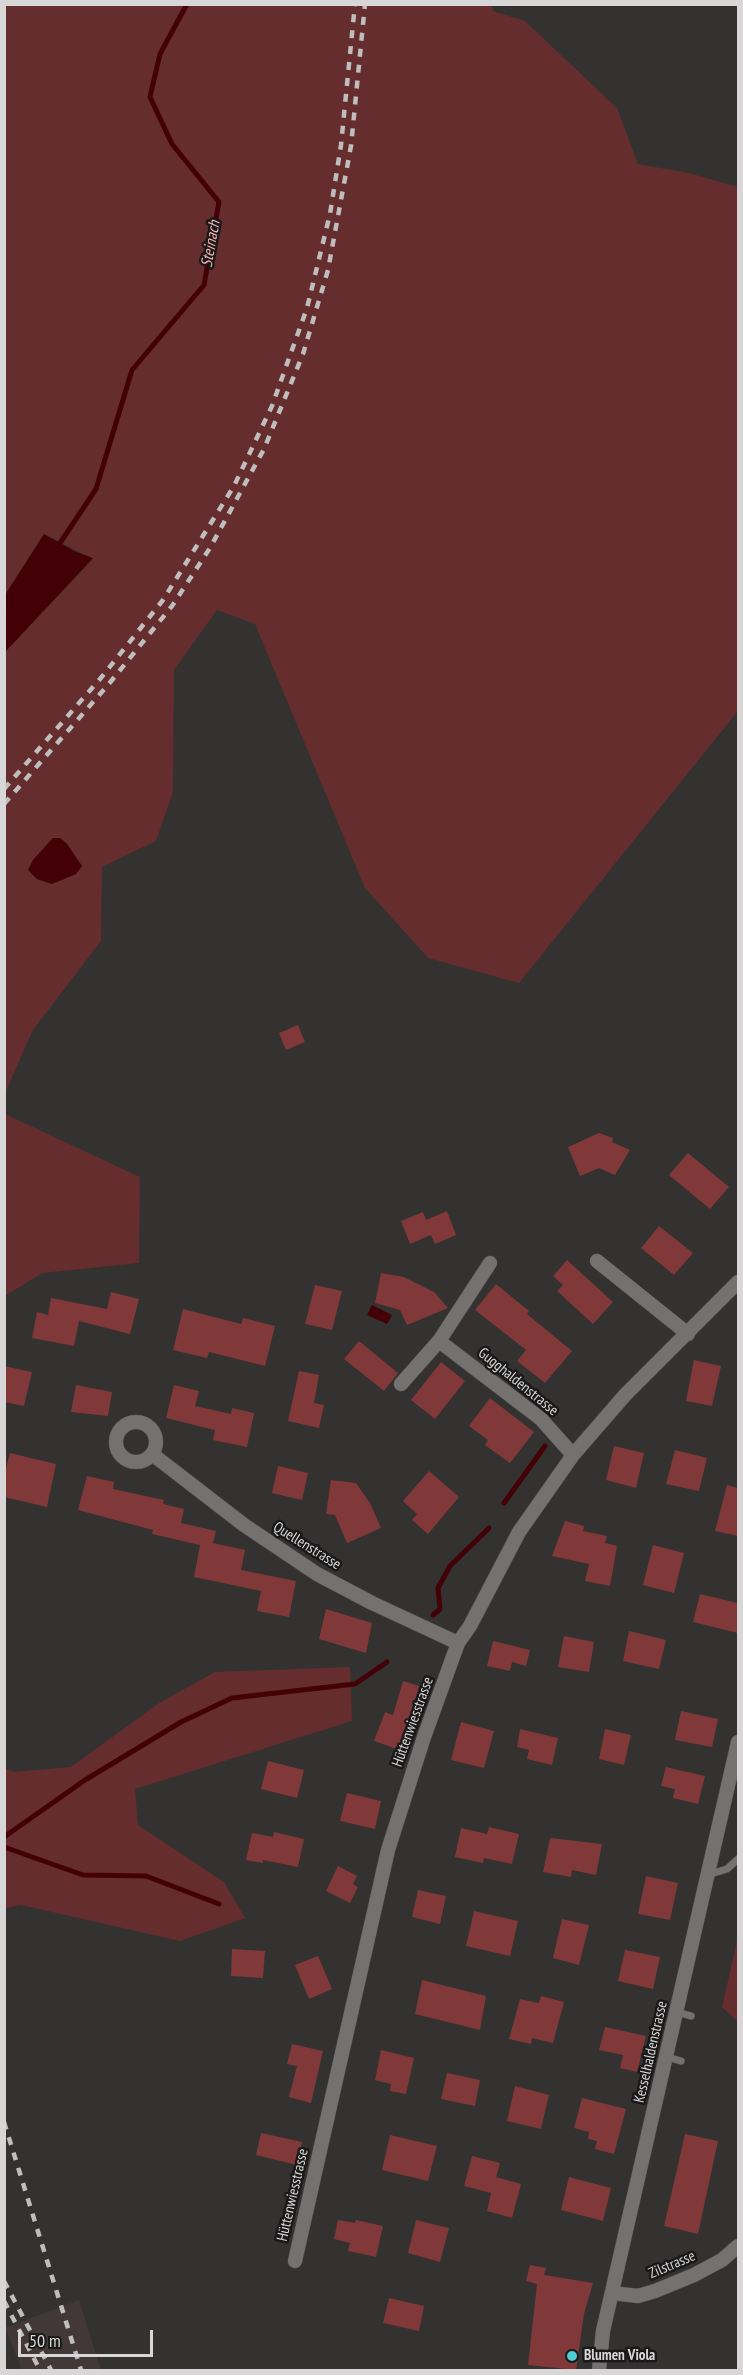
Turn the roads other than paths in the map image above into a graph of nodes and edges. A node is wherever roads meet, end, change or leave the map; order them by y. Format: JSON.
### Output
{"nodes":[{"id":1,"x":597,"y":1261,"type":"dead end"},
{"id":2,"x":490,"y":1263,"type":"dead end"},
{"id":3,"x":738,"y":1282,"type":"edge"},
{"id":4,"x":688,"y":1334,"type":"junction"},
{"id":5,"x":439,"y":1341,"type":"junction"},
{"id":6,"x":401,"y":1384,"type":"dead end"},
{"id":7,"x":152,"y":1454,"type":"dead end"},
{"id":8,"x":573,"y":1455,"type":"junction"},
{"id":9,"x":458,"y":1643,"type":"junction"},
{"id":10,"x":738,"y":1742,"type":"edge"},
{"id":11,"x":738,"y":1859,"type":"edge"},
{"id":12,"x":707,"y":1875,"type":"junction"},
{"id":13,"x":677,"y":2012,"type":"junction"},
{"id":14,"x":692,"y":2016,"type":"dead end"},
{"id":15,"x":738,"y":2246,"type":"edge"},
{"id":16,"x":295,"y":2261,"type":"dead end"},
{"id":17,"x":612,"y":2293,"type":"junction"},
{"id":18,"x":599,"y":2370,"type":"edge"}],
"edges":[{"from":1,"to":4,"type":"street"},
{"from":2,"to":5,"type":"street"},
{"from":3,"to":4,"type":"street","name":"Hüttenwiesstrasse"},
{"from":4,"to":8,"type":"street","name":"Hüttenwiesstrasse"},
{"from":5,"to":6,"type":"street"},
{"from":5,"to":8,"type":"street","name":"Gugghaldenstrasse"},
{"from":7,"to":9,"type":"street","name":"Quellenstrasse"},
{"from":8,"to":9,"type":"street","name":"Hüttenwiesstrasse"},
{"from":9,"to":16,"type":"street","name":"Hüttenwiesstrasse"},
{"from":10,"to":12,"type":"street","name":"Kesselhaldenstrasse"},
{"from":11,"to":12,"type":"lane"},
{"from":12,"to":13,"type":"street","name":"Kesselhaldenstrasse"},
{"from":13,"to":14,"type":"lane"},
{"from":13,"to":17,"type":"street","name":"Kesselhaldenstrasse"},
{"from":15,"to":17,"type":"street","name":"Zilstrasse"},
{"from":17,"to":18,"type":"street","name":"Kesselhaldenstrasse"}]}
